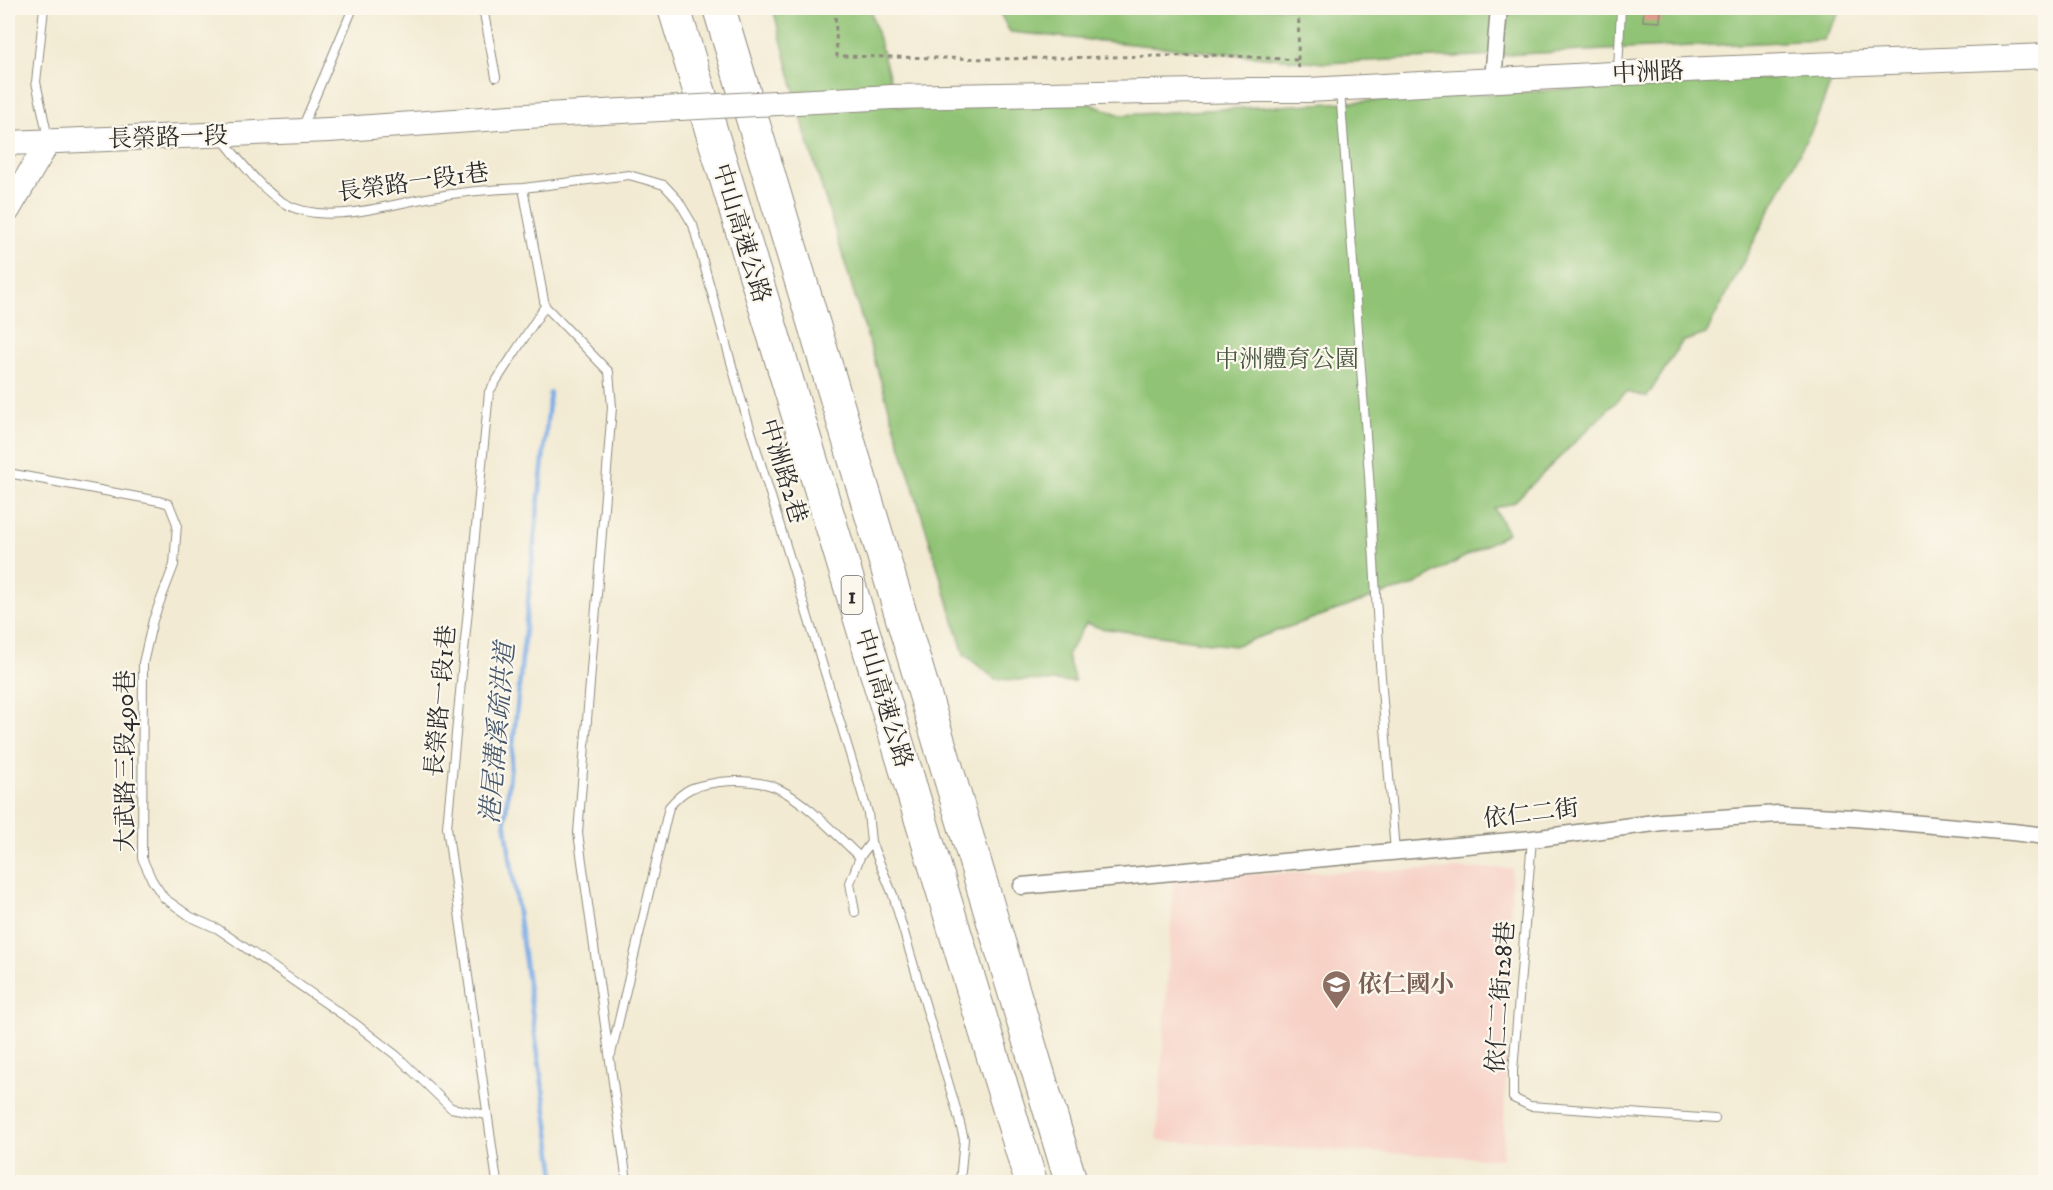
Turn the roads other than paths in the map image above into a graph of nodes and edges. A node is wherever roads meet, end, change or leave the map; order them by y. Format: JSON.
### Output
{"nodes":[{"id":1,"x":44,"y":8,"type":"edge"},
{"id":2,"x":353,"y":8,"type":"edge"},
{"id":3,"x":483,"y":8,"type":"edge"},
{"id":4,"x":674,"y":8,"type":"edge"},
{"id":5,"x":719,"y":8,"type":"edge"},
{"id":6,"x":1499,"y":8,"type":"edge"},
{"id":7,"x":1621,"y":8,"type":"edge"},
{"id":8,"x":2046,"y":56,"type":"edge"},
{"id":9,"x":1618,"y":74,"type":"junction"},
{"id":10,"x":496,"y":77,"type":"dead end"},
{"id":11,"x":1494,"y":80,"type":"junction"},
{"id":12,"x":1340,"y":87,"type":"junction"},
{"id":13,"x":329,"y":130,"type":"joint"},
{"id":14,"x":300,"y":131,"type":"junction"},
{"id":15,"x":219,"y":136,"type":"junction"},
{"id":16,"x":48,"y":142,"type":"junction"},
{"id":17,"x":8,"y":143,"type":"edge"},
{"id":18,"x":523,"y":188,"type":"junction"},
{"id":19,"x":8,"y":210,"type":"edge"},
{"id":20,"x":545,"y":306,"type":"junction"},
{"id":21,"x":8,"y":473,"type":"edge"},
{"id":22,"x":2046,"y":837,"type":"edge"},
{"id":23,"x":1532,"y":839,"type":"junction"},
{"id":24,"x":871,"y":842,"type":"junction"},
{"id":25,"x":1395,"y":852,"type":"junction"},
{"id":26,"x":860,"y":857,"type":"junction"},
{"id":27,"x":1022,"y":886,"type":"dead end"},
{"id":28,"x":855,"y":912,"type":"dead end"},
{"id":29,"x":610,"y":1059,"type":"junction"},
{"id":30,"x":487,"y":1115,"type":"junction"},
{"id":31,"x":1715,"y":1119,"type":"dead end"},
{"id":32,"x":497,"y":1182,"type":"edge"},
{"id":33,"x":627,"y":1182,"type":"edge"},
{"id":34,"x":960,"y":1182,"type":"edge"},
{"id":35,"x":1031,"y":1182,"type":"edge"},
{"id":36,"x":1071,"y":1182,"type":"edge"}],
"edges":[{"from":1,"to":16,"type":"lane"},
{"from":2,"to":14,"type":"lane"},
{"from":3,"to":10,"type":"lane"},
{"from":4,"to":35,"type":"highway","name":"中山高速公路","number":"1"},
{"from":5,"to":36,"type":"highway","name":"中山高速公路","number":"1"},
{"from":6,"to":11,"type":"street"},
{"from":7,"to":9,"type":"lane"},
{"from":8,"to":9,"type":"street","name":"中洲路"},
{"from":9,"to":11,"type":"street","name":"中洲路"},
{"from":11,"to":12,"type":"street","name":"中洲路"},
{"from":12,"to":13,"type":"street","name":"中洲路","bridge":true},
{"from":12,"to":25,"type":"lane"},
{"from":13,"to":14,"type":"street","name":"長榮路一段"},
{"from":14,"to":15,"type":"street","name":"長榮路一段"},
{"from":15,"to":16,"type":"street","name":"長榮路一段"},
{"from":15,"to":18,"type":"lane","name":"長榮路一段1巷"},
{"from":16,"to":17,"type":"street","name":"長榮路一段"},
{"from":16,"to":19,"type":"street"},
{"from":18,"to":20,"type":"lane","name":"長榮路一段1巷"},
{"from":18,"to":24,"type":"lane","name":"中洲路2巷"},
{"from":20,"to":29,"type":"lane"},
{"from":20,"to":30,"type":"lane","name":"長榮路一段1巷"},
{"from":21,"to":30,"type":"lane","name":"大武路三段490巷"},
{"from":22,"to":23,"type":"street","name":"依仁二街"},
{"from":23,"to":25,"type":"street","name":"依仁二街"},
{"from":23,"to":31,"type":"lane","name":"依仁二街128巷"},
{"from":24,"to":26,"type":"lane"},
{"from":24,"to":34,"type":"lane","name":"中洲路2巷"},
{"from":25,"to":27,"type":"street","name":"依仁二街"},
{"from":26,"to":28,"type":"lane"},
{"from":26,"to":29,"type":"lane"},
{"from":29,"to":33,"type":"lane"},
{"from":30,"to":32,"type":"lane","name":"長榮路一段1巷"}]}
